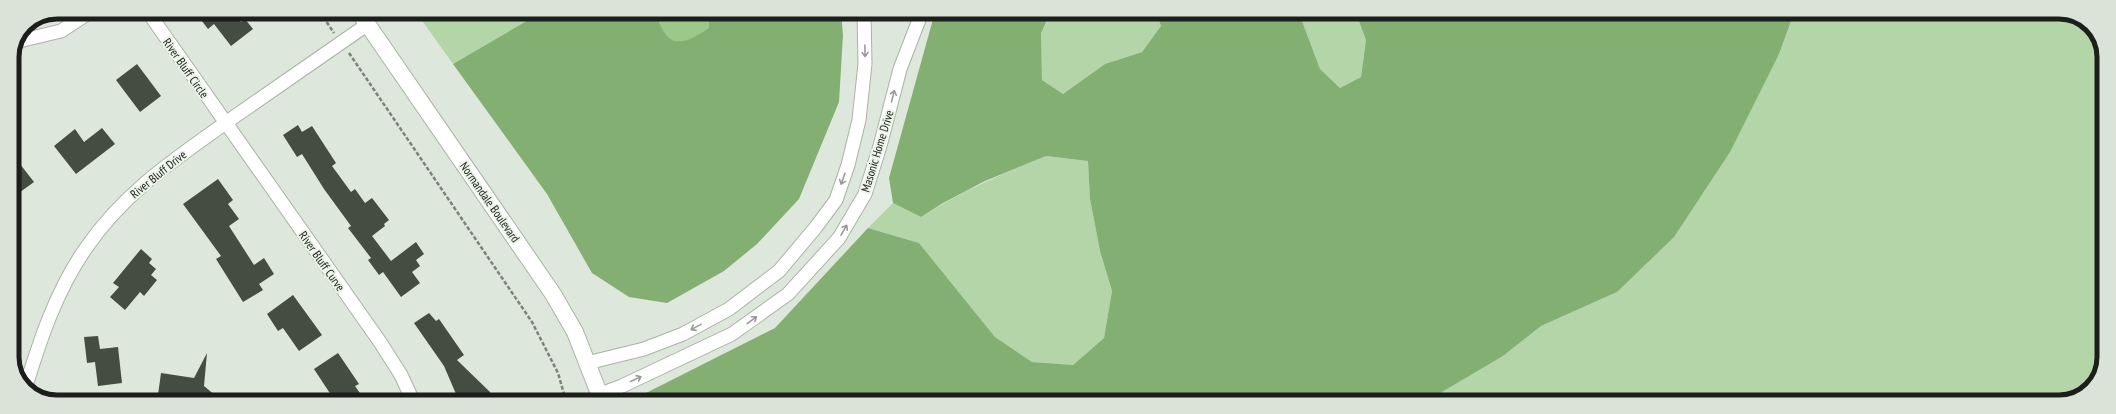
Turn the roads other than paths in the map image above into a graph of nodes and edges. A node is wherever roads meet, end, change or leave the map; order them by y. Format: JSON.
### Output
{"nodes":[{"id":1,"x":79,"y":19,"type":"edge"},
{"id":2,"x":153,"y":19,"type":"edge"},
{"id":3,"x":363,"y":19,"type":"edge"},
{"id":4,"x":365,"y":19,"type":"edge"},
{"id":5,"x":864,"y":19,"type":"edge"},
{"id":6,"x":919,"y":19,"type":"edge"},
{"id":7,"x":23,"y":40,"type":"edge"},
{"id":8,"x":225,"y":124,"type":"junction"},
{"id":9,"x":588,"y":363,"type":"junction"},
{"id":10,"x":28,"y":381,"type":"edge"},
{"id":11,"x":410,"y":395,"type":"edge"},
{"id":12,"x":600,"y":395,"type":"edge"},
{"id":13,"x":606,"y":395,"type":"edge"}],
"edges":[{"from":1,"to":7,"type":"street"},
{"from":2,"to":8,"type":"street","name":"River Bluff Circle"},
{"from":3,"to":8,"type":"street","name":"River Bluff Drive"},
{"from":4,"to":9,"type":"street","name":"Normandale Boulevard"},
{"from":5,"to":9,"type":"street","name":"Masonic Home Drive","one_way":true},
{"from":13,"to":6,"type":"street","name":"Masonic Home Drive","one_way":true},
{"from":8,"to":10,"type":"street","name":"River Bluff Drive"},
{"from":8,"to":11,"type":"street","name":"River Bluff Curve"},
{"from":9,"to":12,"type":"street","name":"Normandale Boulevard"}]}
